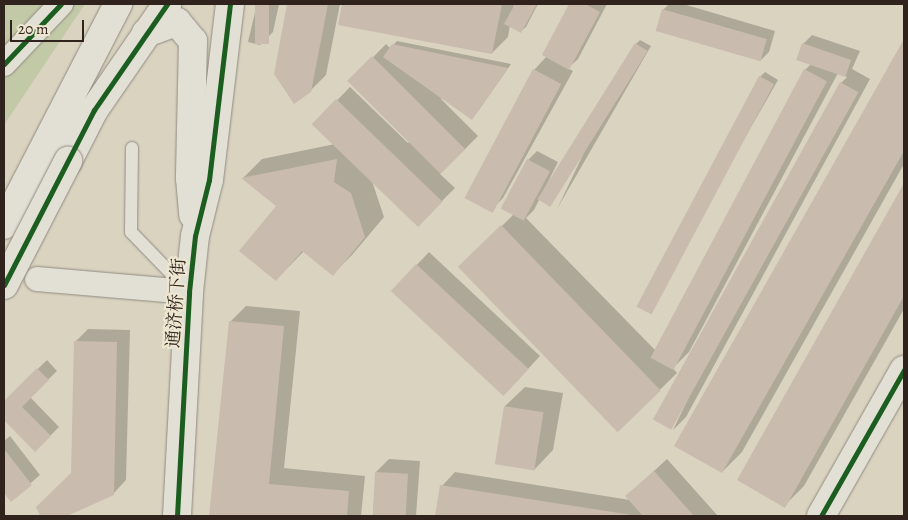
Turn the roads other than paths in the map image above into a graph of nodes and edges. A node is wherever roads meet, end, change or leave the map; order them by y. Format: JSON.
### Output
{"nodes":[{"id":1,"x":61,"y":4,"type":"edge"},
{"id":2,"x":118,"y":4,"type":"edge"},
{"id":3,"x":167,"y":4,"type":"edge"},
{"id":4,"x":230,"y":4,"type":"edge"},
{"id":5,"x":146,"y":33,"type":"junction"},
{"id":6,"x":4,"y":64,"type":"edge"},
{"id":7,"x":132,"y":148,"type":"dead end"},
{"id":8,"x":4,"y":225,"type":"edge"},
{"id":9,"x":195,"y":236,"type":"junction"},
{"id":10,"x":37,"y":279,"type":"dead end"},
{"id":11,"x":4,"y":285,"type":"edge"},
{"id":12,"x":189,"y":292,"type":"junction"},
{"id":13,"x":904,"y":370,"type":"edge"},
{"id":14,"x":177,"y":516,"type":"edge"},
{"id":15,"x":821,"y":516,"type":"edge"}],
"edges":[{"from":1,"to":6,"type":"street"},
{"from":2,"to":8,"type":"street"},
{"from":3,"to":5,"type":"street"},
{"from":4,"to":9,"type":"street","name":"通济桥下街"},
{"from":5,"to":9,"type":"street","name":"通济桥下街"},
{"from":5,"to":11,"type":"street","bridge":true},
{"from":7,"to":12,"type":"lane"},
{"from":9,"to":12,"type":"street","name":"通济桥下街"},
{"from":10,"to":12,"type":"street"},
{"from":12,"to":14,"type":"street","name":"通济桥下街"},
{"from":13,"to":15,"type":"street"}]}
